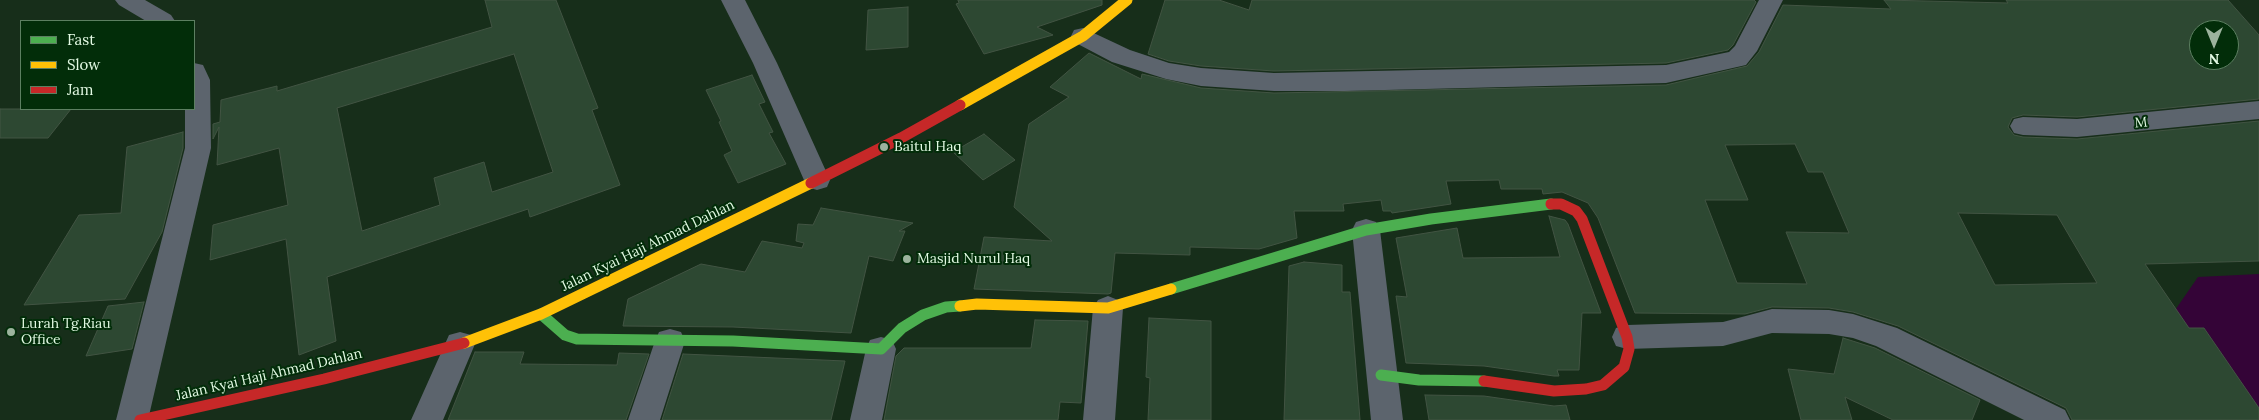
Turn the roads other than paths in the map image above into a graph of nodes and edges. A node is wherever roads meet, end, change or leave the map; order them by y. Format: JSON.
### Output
{"nodes":[{"id":1,"x":127,"y":0,"type":"edge"},
{"id":2,"x":733,"y":0,"type":"edge"},
{"id":3,"x":1128,"y":0,"type":"edge"},
{"id":4,"x":1771,"y":0,"type":"edge"},
{"id":5,"x":161,"y":20,"type":"edge"},
{"id":6,"x":1083,"y":36,"type":"junction"},
{"id":7,"x":195,"y":74,"type":"edge"},
{"id":8,"x":2259,"y":110,"type":"edge"},
{"id":9,"x":2023,"y":126,"type":"dead end"},
{"id":10,"x":817,"y":180,"type":"junction"},
{"id":11,"x":1366,"y":230,"type":"junction"},
{"id":12,"x":1108,"y":308,"type":"junction"},
{"id":13,"x":541,"y":314,"type":"junction"},
{"id":14,"x":1627,"y":337,"type":"junction"},
{"id":15,"x":670,"y":342,"type":"junction"},
{"id":16,"x":460,"y":344,"type":"junction"},
{"id":17,"x":882,"y":349,"type":"junction"},
{"id":18,"x":1381,"y":375,"type":"junction"},
{"id":19,"x":132,"y":420,"type":"edge"},
{"id":20,"x":140,"y":420,"type":"edge"},
{"id":21,"x":427,"y":420,"type":"edge"},
{"id":22,"x":644,"y":420,"type":"edge"},
{"id":23,"x":866,"y":420,"type":"edge"},
{"id":24,"x":1099,"y":420,"type":"edge"},
{"id":25,"x":1387,"y":420,"type":"edge"},
{"id":26,"x":2054,"y":420,"type":"edge"}],
"edges":[{"from":1,"to":5,"type":"street"},
{"from":2,"to":10,"type":"street"},
{"from":3,"to":6,"type":"street","name":"Jalan Kyai Haji Ahmad Dahlan"},
{"from":4,"to":6,"type":"street"},
{"from":6,"to":10,"type":"street","name":"Jalan Kyai Haji Ahmad Dahlan"},
{"from":7,"to":19,"type":"street"},
{"from":8,"to":9,"type":"street","name":"M"},
{"from":10,"to":13,"type":"street","name":"Jalan Kyai Haji Ahmad Dahlan"},
{"from":11,"to":12,"type":"street"},
{"from":11,"to":14,"type":"street"},
{"from":11,"to":18,"type":"street"},
{"from":12,"to":17,"type":"street"},
{"from":12,"to":24,"type":"street"},
{"from":13,"to":15,"type":"street"},
{"from":13,"to":16,"type":"street","name":"Jalan Kyai Haji Ahmad Dahlan"},
{"from":14,"to":18,"type":"street"},
{"from":14,"to":26,"type":"street"},
{"from":15,"to":17,"type":"street"},
{"from":15,"to":22,"type":"street"},
{"from":16,"to":20,"type":"street","name":"Jalan Kyai Haji Ahmad Dahlan"},
{"from":16,"to":21,"type":"street"},
{"from":17,"to":23,"type":"street"},
{"from":18,"to":25,"type":"street"}]}
